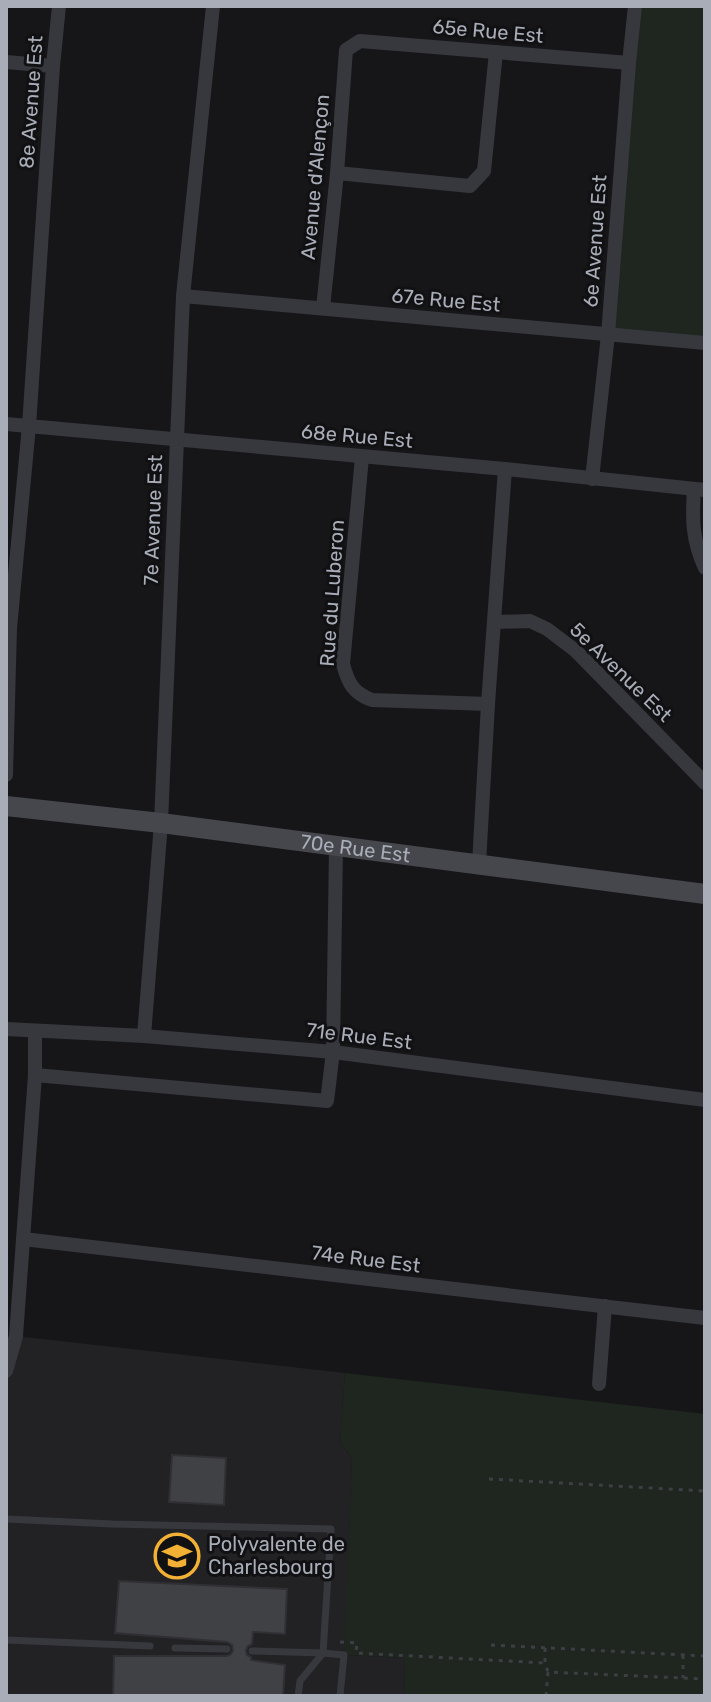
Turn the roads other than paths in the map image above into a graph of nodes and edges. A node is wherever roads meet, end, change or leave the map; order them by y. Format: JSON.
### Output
{"nodes":[{"id":1,"x":59,"y":6,"type":"edge"},
{"id":2,"x":213,"y":6,"type":"edge"},
{"id":3,"x":635,"y":6,"type":"edge"},
{"id":4,"x":346,"y":50,"type":"joint"},
{"id":5,"x":496,"y":52,"type":"junction"},
{"id":6,"x":6,"y":62,"type":"edge"},
{"id":7,"x":629,"y":63,"type":"junction"},
{"id":8,"x":53,"y":66,"type":"junction"},
{"id":9,"x":337,"y":173,"type":"junction"},
{"id":10,"x":183,"y":296,"type":"junction"},
{"id":11,"x":323,"y":308,"type":"junction"},
{"id":12,"x":608,"y":335,"type":"junction"},
{"id":13,"x":705,"y":343,"type":"edge"},
{"id":14,"x":6,"y":424,"type":"edge"},
{"id":15,"x":29,"y":426,"type":"junction"},
{"id":16,"x":176,"y":440,"type":"junction"},
{"id":17,"x":362,"y":457,"type":"junction"},
{"id":18,"x":505,"y":469,"type":"junction"},
{"id":19,"x":592,"y":479,"type":"junction"},
{"id":20,"x":700,"y":490,"type":"edge"},
{"id":21,"x":705,"y":568,"type":"edge"},
{"id":22,"x":495,"y":622,"type":"junction"},
{"id":23,"x":8,"y":628,"type":"edge"},
{"id":24,"x":488,"y":704,"type":"junction"},
{"id":25,"x":6,"y":775,"type":"edge"},
{"id":26,"x":705,"y":783,"type":"edge"},
{"id":27,"x":6,"y":806,"type":"edge"},
{"id":28,"x":161,"y":823,"type":"junction"},
{"id":29,"x":336,"y":846,"type":"junction"},
{"id":30,"x":479,"y":864,"type":"junction"},
{"id":31,"x":705,"y":894,"type":"edge"},
{"id":32,"x":6,"y":1029,"type":"edge"},
{"id":33,"x":35,"y":1032,"type":"junction"},
{"id":34,"x":144,"y":1036,"type":"junction"},
{"id":35,"x":333,"y":1052,"type":"junction"},
{"id":36,"x":35,"y":1075,"type":"junction"},
{"id":37,"x":705,"y":1100,"type":"edge"},
{"id":38,"x":23,"y":1239,"type":"junction"},
{"id":39,"x":605,"y":1306,"type":"junction"},
{"id":40,"x":705,"y":1318,"type":"edge"},
{"id":41,"x":6,"y":1371,"type":"edge"},
{"id":42,"x":599,"y":1384,"type":"dead end"},
{"id":43,"x":6,"y":1519,"type":"edge"},
{"id":44,"x":6,"y":1640,"type":"edge"},
{"id":45,"x":150,"y":1646,"type":"dead end"},
{"id":46,"x":175,"y":1648,"type":"dead end"},
{"id":47,"x":227,"y":1649,"type":"dead end"},
{"id":48,"x":252,"y":1651,"type":"dead end"},
{"id":49,"x":323,"y":1653,"type":"junction"},
{"id":50,"x":298,"y":1696,"type":"edge"},
{"id":51,"x":340,"y":1696,"type":"edge"}],
"edges":[{"from":1,"to":8,"type":"street","name":"8e Avenue Est"},
{"from":2,"to":10,"type":"street","name":"7e Avenue Est"},
{"from":3,"to":7,"type":"street","name":"6e Avenue Est"},
{"from":4,"to":5,"type":"street","name":"65e Rue Est"},
{"from":4,"to":9,"type":"street","name":"Avenue d'Alençon"},
{"from":5,"to":7,"type":"street","name":"65e Rue Est"},
{"from":5,"to":9,"type":"street"},
{"from":6,"to":8,"type":"street"},
{"from":7,"to":12,"type":"street","name":"6e Avenue Est"},
{"from":8,"to":15,"type":"street","name":"8e Avenue Est"},
{"from":9,"to":11,"type":"street","name":"Avenue d'Alençon"},
{"from":10,"to":11,"type":"street","name":"67e Rue Est"},
{"from":10,"to":16,"type":"street","name":"7e Avenue Est"},
{"from":11,"to":12,"type":"street","name":"67e Rue Est"},
{"from":12,"to":13,"type":"street","name":"67e Rue Est"},
{"from":12,"to":19,"type":"street","name":"6e Avenue Est"},
{"from":14,"to":15,"type":"street","name":"68e Rue Est"},
{"from":15,"to":16,"type":"street","name":"68e Rue Est"},
{"from":15,"to":23,"type":"street","name":"8e Avenue Est"},
{"from":16,"to":17,"type":"street","name":"68e Rue Est"},
{"from":16,"to":28,"type":"street","name":"7e Avenue Est"},
{"from":17,"to":18,"type":"street","name":"68e Rue Est"},
{"from":17,"to":24,"type":"street","name":"Rue du Luberon"},
{"from":18,"to":19,"type":"street","name":"68e Rue Est"},
{"from":18,"to":22,"type":"street"},
{"from":19,"to":20,"type":"street","name":"68e Rue Est"},
{"from":20,"to":21,"type":"street"},
{"from":22,"to":24,"type":"street"},
{"from":22,"to":26,"type":"street","name":"5e Avenue Est"},
{"from":23,"to":25,"type":"street","name":"8e Avenue Est"},
{"from":24,"to":30,"type":"street"},
{"from":27,"to":28,"type":"street","name":"70e Rue Est"},
{"from":28,"to":29,"type":"street","name":"70e Rue Est"},
{"from":28,"to":34,"type":"street","name":"7e Avenue Est"},
{"from":29,"to":30,"type":"street","name":"70e Rue Est"},
{"from":29,"to":35,"type":"street"},
{"from":30,"to":31,"type":"street","name":"70e Rue Est"},
{"from":32,"to":33,"type":"street","name":"71e Rue Est"},
{"from":33,"to":34,"type":"street","name":"71e Rue Est"},
{"from":33,"to":36,"type":"street"},
{"from":34,"to":35,"type":"street","name":"71e Rue Est"},
{"from":35,"to":36,"type":"street"},
{"from":35,"to":37,"type":"street","name":"71e Rue Est"},
{"from":36,"to":38,"type":"street"},
{"from":38,"to":39,"type":"street","name":"74e Rue Est"},
{"from":38,"to":41,"type":"street"},
{"from":39,"to":40,"type":"street","name":"74e Rue Est"},
{"from":39,"to":42,"type":"street"},
{"from":43,"to":49,"type":"lane"},
{"from":44,"to":45,"type":"lane"},
{"from":46,"to":47,"type":"lane"},
{"from":48,"to":49,"type":"lane"},
{"from":49,"to":50,"type":"lane"},
{"from":49,"to":51,"type":"lane"}]}
